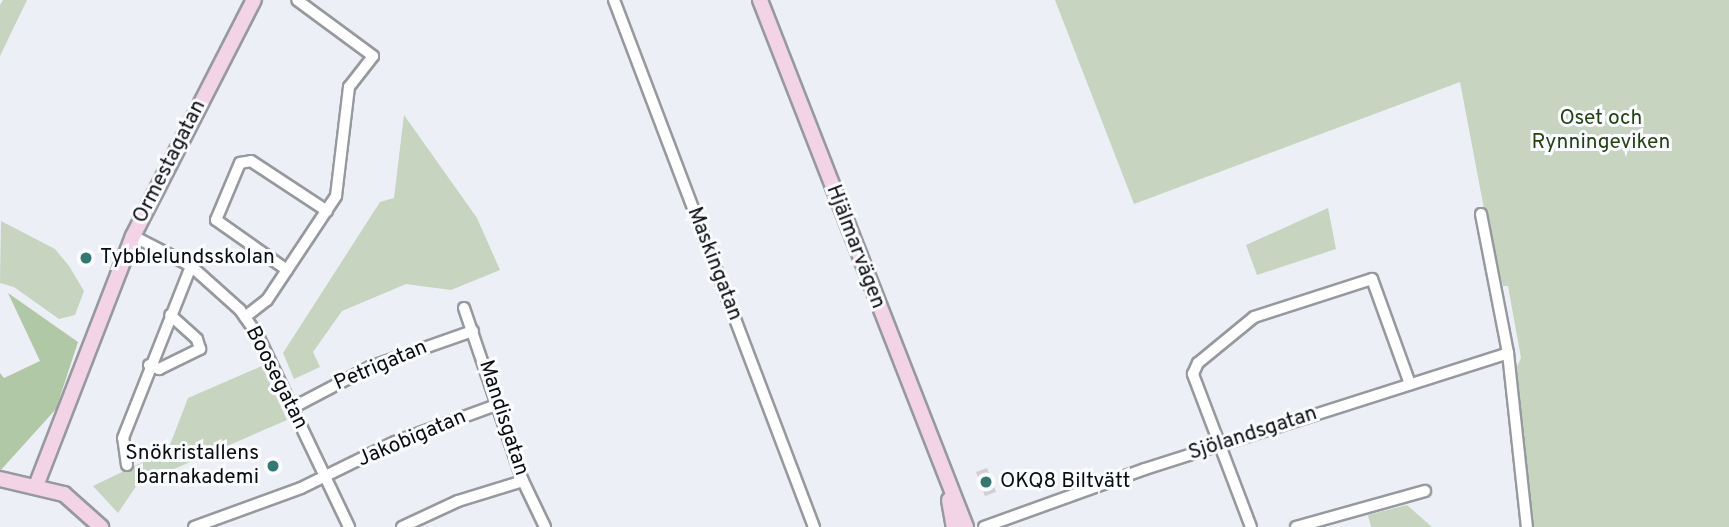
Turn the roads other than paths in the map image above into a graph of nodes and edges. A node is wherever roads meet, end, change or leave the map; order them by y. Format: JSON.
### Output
{"nodes":[{"id":1,"x":254,"y":0,"type":"edge"},
{"id":2,"x":298,"y":0,"type":"edge"},
{"id":3,"x":614,"y":0,"type":"edge"},
{"id":4,"x":760,"y":0,"type":"edge"},
{"id":5,"x":327,"y":211,"type":"junction"},
{"id":6,"x":1481,"y":214,"type":"dead end"},
{"id":7,"x":133,"y":236,"type":"junction"},
{"id":8,"x":191,"y":266,"type":"junction"},
{"id":9,"x":287,"y":270,"type":"junction"},
{"id":10,"x":464,"y":307,"type":"dead end"},
{"id":11,"x":170,"y":315,"type":"junction"},
{"id":12,"x":245,"y":317,"type":"junction"},
{"id":13,"x":473,"y":331,"type":"junction"},
{"id":14,"x":1508,"y":353,"type":"junction"},
{"id":15,"x":149,"y":365,"type":"junction"},
{"id":16,"x":1410,"y":384,"type":"junction"},
{"id":17,"x":499,"y":404,"type":"junction"},
{"id":18,"x":292,"y":408,"type":"junction"},
{"id":19,"x":1220,"y":444,"type":"junction"},
{"id":20,"x":127,"y":465,"type":"dead end"},
{"id":21,"x":325,"y":477,"type":"junction"},
{"id":22,"x":0,"y":479,"type":"edge"},
{"id":23,"x":523,"y":481,"type":"junction"},
{"id":24,"x":36,"y":486,"type":"junction"},
{"id":25,"x":1425,"y":491,"type":"dead end"},
{"id":26,"x":949,"y":495,"type":"junction"},
{"id":27,"x":1000,"y":525,"type":"edge"},
{"id":28,"x":1312,"y":525,"type":"edge"},
{"id":29,"x":101,"y":527,"type":"edge"},
{"id":30,"x":194,"y":527,"type":"edge"},
{"id":31,"x":349,"y":527,"type":"edge"},
{"id":32,"x":402,"y":527,"type":"edge"},
{"id":33,"x":545,"y":527,"type":"edge"},
{"id":34,"x":814,"y":527,"type":"edge"},
{"id":35,"x":954,"y":527,"type":"edge"},
{"id":36,"x":966,"y":527,"type":"edge"},
{"id":37,"x":984,"y":527,"type":"edge"},
{"id":38,"x":1251,"y":527,"type":"edge"},
{"id":39,"x":1296,"y":527,"type":"edge"},
{"id":40,"x":1527,"y":527,"type":"edge"}],
"edges":[{"from":1,"to":7,"type":"street","name":"Ormestagatan"},
{"from":2,"to":5,"type":"street"},
{"from":3,"to":34,"type":"street","name":"Maskingatan"},
{"from":4,"to":26,"type":"street","name":"Hjälmarvägen"},
{"from":5,"to":9,"type":"street"},
{"from":5,"to":9,"type":"street"},
{"from":6,"to":14,"type":"street"},
{"from":7,"to":8,"type":"street","name":"Boosegatan"},
{"from":7,"to":24,"type":"street","name":"Ormestagatan"},
{"from":8,"to":11,"type":"street"},
{"from":8,"to":12,"type":"street","name":"Boosegatan"},
{"from":9,"to":12,"type":"street"},
{"from":10,"to":13,"type":"street","name":"Mandisgatan"},
{"from":11,"to":15,"type":"street"},
{"from":11,"to":15,"type":"street"},
{"from":12,"to":18,"type":"street","name":"Boosegatan"},
{"from":13,"to":17,"type":"street","name":"Mandisgatan"},
{"from":13,"to":18,"type":"street","name":"Petrigatan"},
{"from":14,"to":16,"type":"street","name":"Sjölandsgatan"},
{"from":14,"to":40,"type":"street"},
{"from":15,"to":20,"type":"street"},
{"from":16,"to":19,"type":"street","name":"Sjölandsgatan"},
{"from":16,"to":19,"type":"street"},
{"from":17,"to":21,"type":"street","name":"Jakobigatan"},
{"from":17,"to":23,"type":"street","name":"Mandisgatan"},
{"from":18,"to":21,"type":"street","name":"Boosegatan"},
{"from":19,"to":27,"type":"street","name":"Sjölandsgatan"},
{"from":19,"to":38,"type":"street"},
{"from":21,"to":30,"type":"street","name":"Jakobigatan"},
{"from":21,"to":31,"type":"street","name":"Boosegatan"},
{"from":22,"to":24,"type":"street"},
{"from":23,"to":32,"type":"street"},
{"from":23,"to":33,"type":"street","name":"Mandisgatan"},
{"from":24,"to":29,"type":"street"},
{"from":25,"to":28,"type":"street"},
{"from":26,"to":35,"type":"street","name":"Hjälmarvägen"},
{"from":26,"to":36,"type":"street","name":"Hjälmarvägen"},
{"from":27,"to":37,"type":"street","name":"Sjölandsgatan"},
{"from":28,"to":39,"type":"street"}]}
